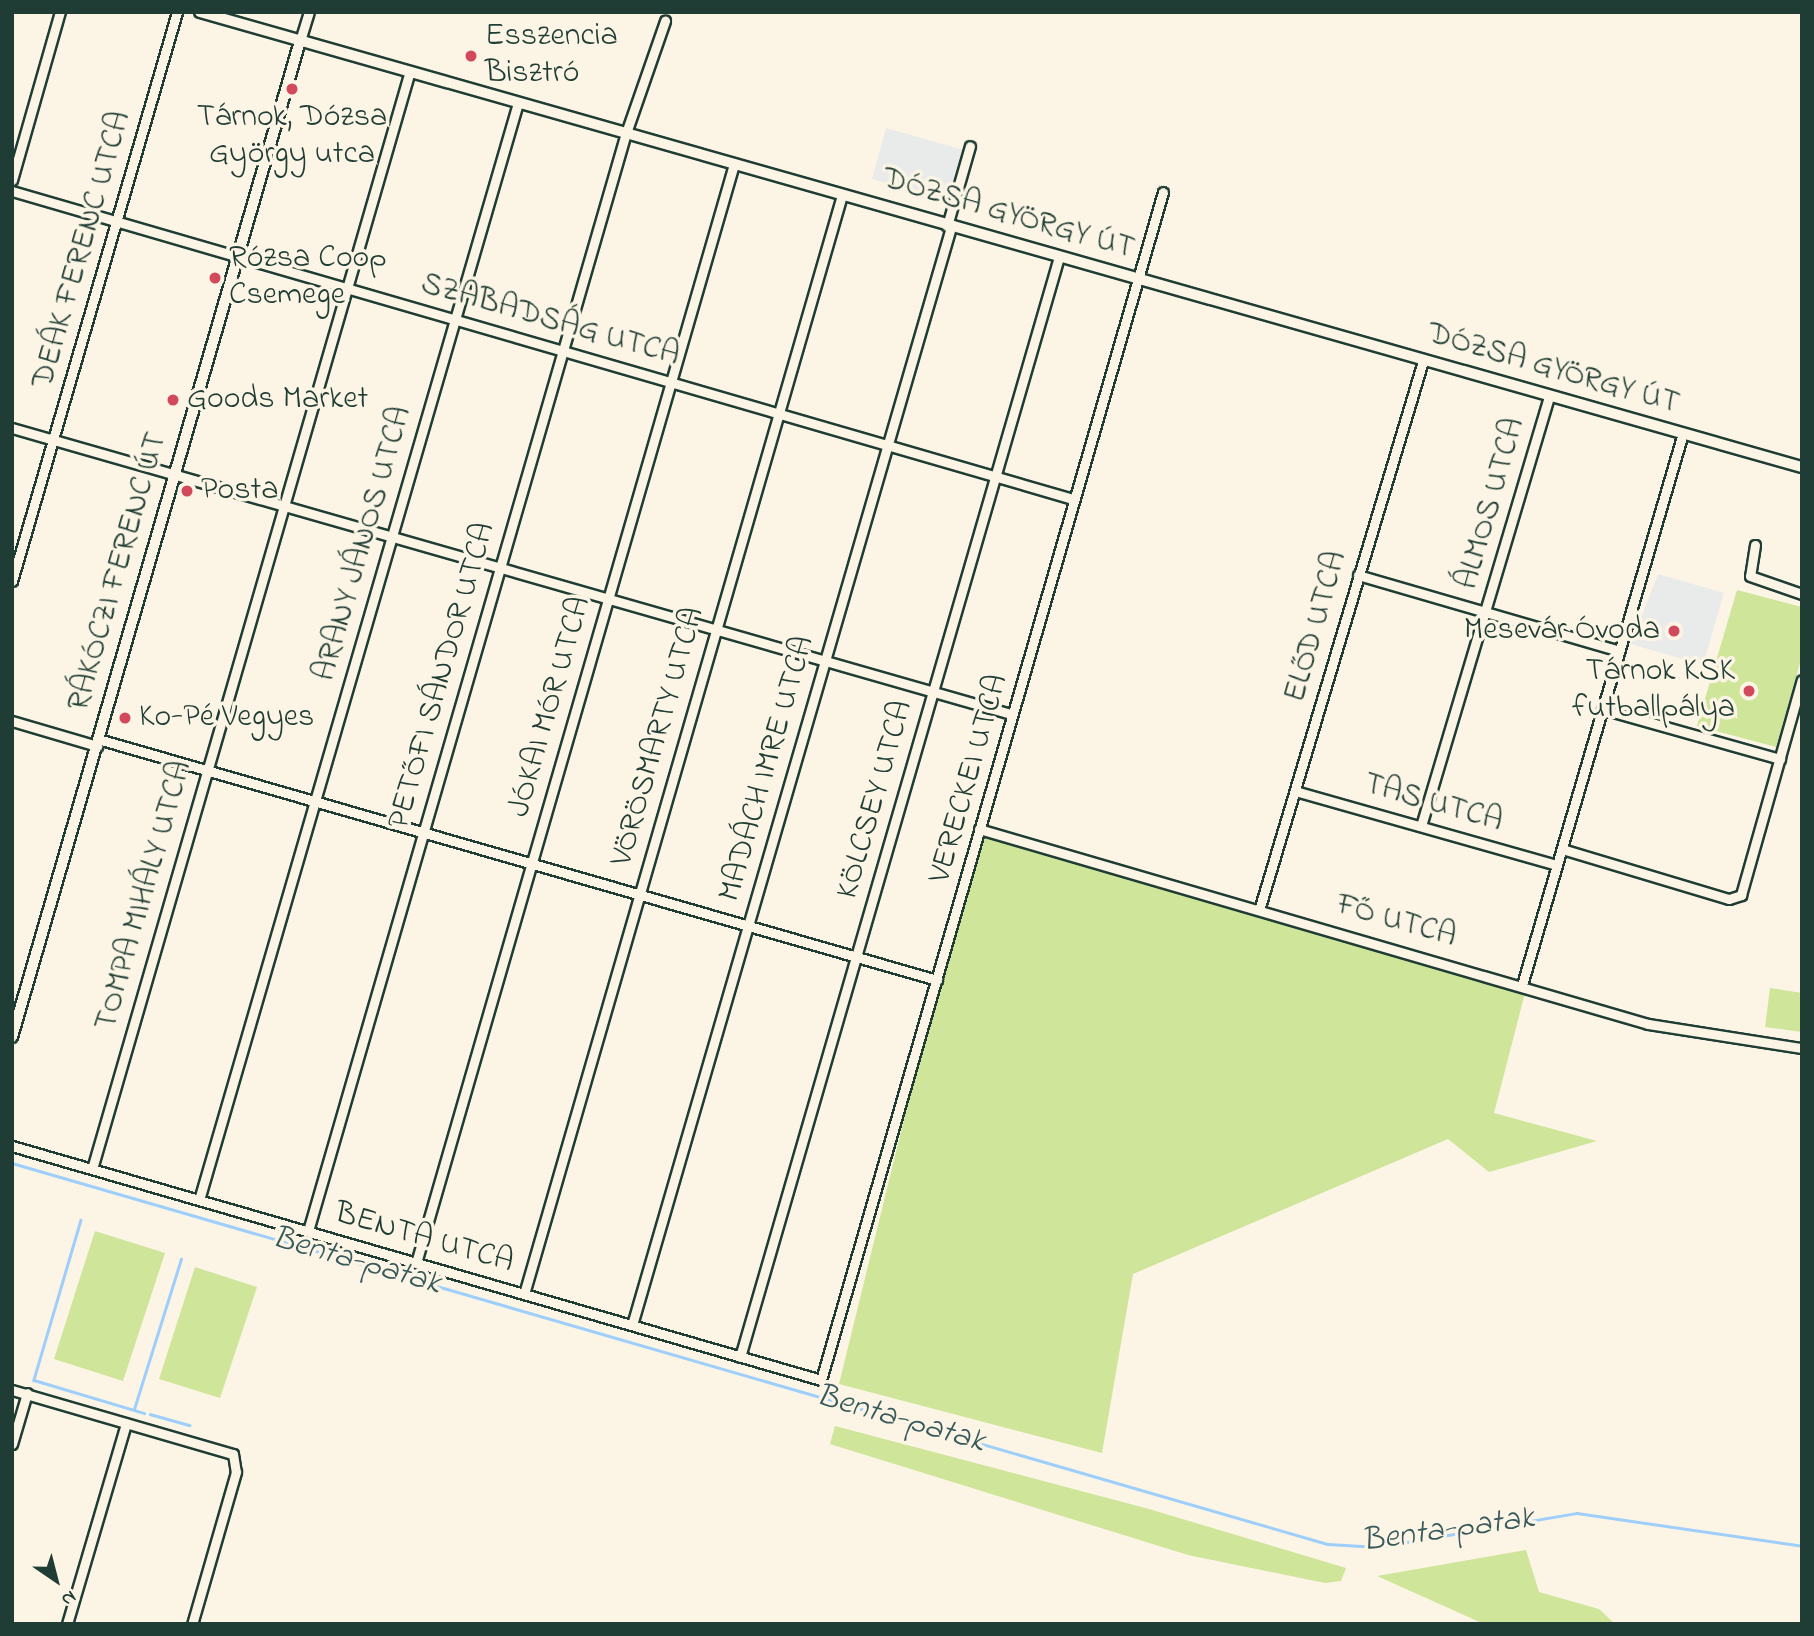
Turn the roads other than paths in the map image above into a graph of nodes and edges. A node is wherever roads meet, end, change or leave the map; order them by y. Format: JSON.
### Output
{"nodes":[{"id":1,"x":60,"y":12,"type":"edge"},
{"id":2,"x":177,"y":12,"type":"edge"},
{"id":3,"x":200,"y":12,"type":"edge"},
{"id":4,"x":309,"y":12,"type":"edge"},
{"id":5,"x":665,"y":21,"type":"dead end"},
{"id":6,"x":300,"y":41,"type":"junction"},
{"id":7,"x":410,"y":71,"type":"junction"},
{"id":8,"x":518,"y":103,"type":"junction"},
{"id":9,"x":626,"y":134,"type":"junction"},
{"id":10,"x":970,"y":146,"type":"dead end"},
{"id":11,"x":734,"y":164,"type":"junction"},
{"id":12,"x":12,"y":180,"type":"edge"},
{"id":13,"x":12,"y":191,"type":"edge"},
{"id":14,"x":1163,"y":192,"type":"dead end"},
{"id":15,"x":842,"y":195,"type":"junction"},
{"id":16,"x":117,"y":221,"type":"junction"},
{"id":17,"x":949,"y":226,"type":"junction"},
{"id":18,"x":238,"y":256,"type":"junction"},
{"id":19,"x":1059,"y":257,"type":"junction"},
{"id":20,"x":1139,"y":279,"type":"junction"},
{"id":21,"x":347,"y":288,"type":"junction"},
{"id":22,"x":455,"y":318,"type":"junction"},
{"id":23,"x":563,"y":350,"type":"junction"},
{"id":24,"x":1423,"y":360,"type":"junction"},
{"id":25,"x":671,"y":382,"type":"junction"},
{"id":26,"x":1549,"y":397,"type":"junction"},
{"id":27,"x":780,"y":413,"type":"junction"},
{"id":28,"x":12,"y":428,"type":"edge"},
{"id":29,"x":1683,"y":433,"type":"junction"},
{"id":30,"x":54,"y":439,"type":"junction"},
{"id":31,"x":887,"y":444,"type":"junction"},
{"id":32,"x":1802,"y":467,"type":"edge"},
{"id":33,"x":175,"y":472,"type":"junction"},
{"id":34,"x":996,"y":475,"type":"junction"},
{"id":35,"x":1073,"y":499,"type":"junction"},
{"id":36,"x":285,"y":504,"type":"junction"},
{"id":37,"x":392,"y":534,"type":"junction"},
{"id":38,"x":1755,"y":545,"type":"dead end"},
{"id":39,"x":500,"y":566,"type":"junction"},
{"id":40,"x":1358,"y":575,"type":"junction"},
{"id":41,"x":12,"y":581,"type":"edge"},
{"id":42,"x":1802,"y":594,"type":"edge"},
{"id":43,"x":609,"y":598,"type":"junction"},
{"id":44,"x":1486,"y":613,"type":"junction"},
{"id":45,"x":716,"y":629,"type":"junction"},
{"id":46,"x":1619,"y":651,"type":"junction"},
{"id":47,"x":825,"y":660,"type":"junction"},
{"id":48,"x":1802,"y":680,"type":"edge"},
{"id":49,"x":933,"y":691,"type":"junction"},
{"id":50,"x":1602,"y":709,"type":"junction"},
{"id":51,"x":1011,"y":714,"type":"junction"},
{"id":52,"x":12,"y":721,"type":"edge"},
{"id":53,"x":98,"y":742,"type":"junction"},
{"id":54,"x":1780,"y":759,"type":"junction"},
{"id":55,"x":207,"y":770,"type":"junction"},
{"id":56,"x":1295,"y":791,"type":"junction"},
{"id":57,"x":315,"y":801,"type":"junction"},
{"id":58,"x":1421,"y":826,"type":"junction"},
{"id":59,"x":979,"y":829,"type":"junction"},
{"id":60,"x":423,"y":832,"type":"junction"},
{"id":61,"x":1562,"y":849,"type":"junction"},
{"id":62,"x":531,"y":864,"type":"junction"},
{"id":63,"x":1557,"y":865,"type":"junction"},
{"id":64,"x":639,"y":895,"type":"junction"},
{"id":65,"x":1260,"y":907,"type":"junction"},
{"id":66,"x":748,"y":926,"type":"junction"},
{"id":67,"x":856,"y":958,"type":"junction"},
{"id":68,"x":937,"y":980,"type":"junction"},
{"id":69,"x":1522,"y":985,"type":"junction"},
{"id":70,"x":12,"y":1037,"type":"edge"},
{"id":71,"x":1802,"y":1048,"type":"edge"},
{"id":72,"x":12,"y":1146,"type":"edge"},
{"id":73,"x":92,"y":1169,"type":"junction"},
{"id":74,"x":200,"y":1200,"type":"junction"},
{"id":75,"x":308,"y":1231,"type":"junction"},
{"id":76,"x":416,"y":1263,"type":"junction"},
{"id":77,"x":524,"y":1294,"type":"junction"},
{"id":78,"x":632,"y":1325,"type":"junction"},
{"id":79,"x":740,"y":1357,"type":"junction"},
{"id":80,"x":821,"y":1380,"type":"joint"},
{"id":81,"x":12,"y":1390,"type":"edge"},
{"id":82,"x":27,"y":1393,"type":"junction"},
{"id":83,"x":127,"y":1423,"type":"junction"},
{"id":84,"x":12,"y":1444,"type":"edge"},
{"id":85,"x":67,"y":1624,"type":"edge"},
{"id":86,"x":192,"y":1624,"type":"edge"}],
"edges":[{"from":1,"to":12,"type":"street"},
{"from":2,"to":16,"type":"street","name":"DEÁK FERENC UTCA"},
{"from":3,"to":6,"type":"street","name":"DÓZSA GYÖRGY ÚT"},
{"from":4,"to":6,"type":"street"},
{"from":5,"to":9,"type":"street","name":"PETŐFI SÁNDOR UTCA"},
{"from":6,"to":7,"type":"street","name":"DÓZSA GYÖRGY ÚT"},
{"from":6,"to":18,"type":"street","name":"RÁKÓCZI FERENC ÚT"},
{"from":7,"to":8,"type":"street","name":"DÓZSA GYÖRGY ÚT"},
{"from":7,"to":21,"type":"street","name":"TOMPA MIHÁLY UTCA"},
{"from":8,"to":9,"type":"street","name":"DÓZSA GYÖRGY ÚT"},
{"from":8,"to":22,"type":"street","name":"ARANY JÁNOS UTCA"},
{"from":9,"to":11,"type":"street","name":"DÓZSA GYÖRGY ÚT"},
{"from":9,"to":23,"type":"street","name":"PETŐFI SÁNDOR UTCA"},
{"from":10,"to":17,"type":"street","name":"MADÁCH IMRE UTCA"},
{"from":11,"to":15,"type":"street","name":"DÓZSA GYÖRGY ÚT"},
{"from":11,"to":25,"type":"street","name":"JÓKAI MÓR UTCA"},
{"from":13,"to":16,"type":"street","name":"SZABADSÁG UTCA"},
{"from":14,"to":20,"type":"street","name":"VERECKEI UTCA"},
{"from":15,"to":17,"type":"street","name":"DÓZSA GYÖRGY ÚT"},
{"from":15,"to":27,"type":"street","name":"VÖRÖSMARTY UTCA"},
{"from":16,"to":18,"type":"street","name":"SZABADSÁG UTCA"},
{"from":16,"to":30,"type":"street","name":"DEÁK FERENC UTCA"},
{"from":17,"to":19,"type":"street","name":"DÓZSA GYÖRGY ÚT"},
{"from":17,"to":31,"type":"street","name":"MADÁCH IMRE UTCA"},
{"from":18,"to":21,"type":"street","name":"SZABADSÁG UTCA"},
{"from":18,"to":33,"type":"street","name":"RÁKÓCZI FERENC ÚT"},
{"from":19,"to":20,"type":"street","name":"DÓZSA GYÖRGY ÚT"},
{"from":19,"to":34,"type":"street","name":"KÖLCSEY UTCA"},
{"from":20,"to":24,"type":"street","name":"DÓZSA GYÖRGY ÚT"},
{"from":20,"to":35,"type":"street","name":"VERECKEI UTCA"},
{"from":21,"to":22,"type":"street","name":"SZABADSÁG UTCA"},
{"from":21,"to":36,"type":"street","name":"TOMPA MIHÁLY UTCA"},
{"from":22,"to":23,"type":"street","name":"SZABADSÁG UTCA"},
{"from":22,"to":37,"type":"street","name":"ARANY JÁNOS UTCA"},
{"from":23,"to":25,"type":"street","name":"SZABADSÁG UTCA"},
{"from":23,"to":39,"type":"street","name":"PETŐFI SÁNDOR UTCA"},
{"from":24,"to":26,"type":"street","name":"DÓZSA GYÖRGY ÚT"},
{"from":24,"to":40,"type":"street","name":"ELŐD UTCA"},
{"from":25,"to":27,"type":"street","name":"SZABADSÁG UTCA"},
{"from":25,"to":43,"type":"street","name":"JÓKAI MÓR UTCA"},
{"from":26,"to":29,"type":"street","name":"DÓZSA GYÖRGY ÚT"},
{"from":26,"to":44,"type":"street","name":"ÁLMOS UTCA"},
{"from":27,"to":31,"type":"street","name":"SZABADSÁG UTCA"},
{"from":27,"to":45,"type":"street","name":"VÖRÖSMARTY UTCA"},
{"from":28,"to":30,"type":"street"},
{"from":29,"to":32,"type":"street","name":"DÓZSA GYÖRGY ÚT"},
{"from":29,"to":46,"type":"street"},
{"from":30,"to":33,"type":"street"},
{"from":30,"to":41,"type":"street","name":"DEÁK FERENC UTCA"},
{"from":31,"to":34,"type":"street","name":"SZABADSÁG UTCA"},
{"from":31,"to":47,"type":"street","name":"MADÁCH IMRE UTCA"},
{"from":33,"to":36,"type":"street"},
{"from":33,"to":53,"type":"street","name":"RÁKÓCZI FERENC ÚT"},
{"from":34,"to":35,"type":"street","name":"SZABADSÁG UTCA"},
{"from":34,"to":49,"type":"street","name":"KÖLCSEY UTCA"},
{"from":35,"to":51,"type":"street","name":"VERECKEI UTCA"},
{"from":36,"to":37,"type":"street"},
{"from":36,"to":55,"type":"street","name":"TOMPA MIHÁLY UTCA"},
{"from":37,"to":39,"type":"street"},
{"from":37,"to":57,"type":"street","name":"ARANY JÁNOS UTCA"},
{"from":38,"to":42,"type":"street"},
{"from":39,"to":43,"type":"street"},
{"from":39,"to":60,"type":"street","name":"PETŐFI SÁNDOR UTCA"},
{"from":40,"to":44,"type":"street"},
{"from":40,"to":56,"type":"street","name":"ELŐD UTCA"},
{"from":43,"to":45,"type":"street"},
{"from":43,"to":62,"type":"street","name":"JÓKAI MÓR UTCA"},
{"from":44,"to":46,"type":"street"},
{"from":44,"to":58,"type":"street","name":"ÁLMOS UTCA"},
{"from":45,"to":47,"type":"street"},
{"from":45,"to":64,"type":"street","name":"VÖRÖSMARTY UTCA"},
{"from":46,"to":50,"type":"street"},
{"from":47,"to":49,"type":"street"},
{"from":47,"to":66,"type":"street","name":"MADÁCH IMRE UTCA"},
{"from":48,"to":54,"type":"street"},
{"from":49,"to":51,"type":"street"},
{"from":49,"to":67,"type":"street","name":"KÖLCSEY UTCA"},
{"from":50,"to":54,"type":"street"},
{"from":50,"to":61,"type":"street"},
{"from":51,"to":59,"type":"street","name":"VERECKEI UTCA"},
{"from":52,"to":53,"type":"street"},
{"from":53,"to":55,"type":"street"},
{"from":53,"to":70,"type":"street","name":"RÁKÓCZI FERENC ÚT"},
{"from":54,"to":61,"type":"street"},
{"from":55,"to":57,"type":"street"},
{"from":55,"to":73,"type":"street","name":"TOMPA MIHÁLY UTCA"},
{"from":56,"to":58,"type":"street","name":"TAS UTCA"},
{"from":56,"to":65,"type":"street","name":"ELŐD UTCA"},
{"from":57,"to":60,"type":"street"},
{"from":57,"to":74,"type":"street","name":"ARANY JÁNOS UTCA"},
{"from":58,"to":63,"type":"street","name":"TAS UTCA"},
{"from":59,"to":65,"type":"street","name":"FŐ UTCA"},
{"from":59,"to":68,"type":"street","name":"VERECKEI UTCA"},
{"from":60,"to":62,"type":"street"},
{"from":60,"to":75,"type":"street","name":"PETŐFI SÁNDOR UTCA"},
{"from":61,"to":63,"type":"street"},
{"from":62,"to":64,"type":"street"},
{"from":62,"to":76,"type":"street","name":"JÓKAI MÓR UTCA"},
{"from":63,"to":69,"type":"street"},
{"from":64,"to":66,"type":"street"},
{"from":64,"to":77,"type":"street","name":"VÖRÖSMARTY UTCA"},
{"from":65,"to":69,"type":"street","name":"FŐ UTCA"},
{"from":66,"to":67,"type":"street"},
{"from":66,"to":78,"type":"street","name":"MADÁCH IMRE UTCA"},
{"from":67,"to":68,"type":"street"},
{"from":67,"to":79,"type":"street","name":"KÖLCSEY UTCA"},
{"from":68,"to":80,"type":"street","name":"VERECKEI UTCA"},
{"from":69,"to":71,"type":"street","name":"FŐ UTCA"},
{"from":72,"to":73,"type":"street","name":"BENTA UTCA"},
{"from":73,"to":74,"type":"street","name":"BENTA UTCA"},
{"from":74,"to":75,"type":"street","name":"BENTA UTCA"},
{"from":75,"to":76,"type":"street","name":"BENTA UTCA"},
{"from":76,"to":77,"type":"street","name":"BENTA UTCA"},
{"from":77,"to":78,"type":"street","name":"BENTA UTCA"},
{"from":78,"to":79,"type":"street","name":"BENTA UTCA"},
{"from":79,"to":80,"type":"street","name":"BENTA UTCA"},
{"from":81,"to":82,"type":"street"},
{"from":82,"to":83,"type":"street"},
{"from":82,"to":84,"type":"street"},
{"from":83,"to":85,"type":"street"},
{"from":83,"to":86,"type":"street"}]}
